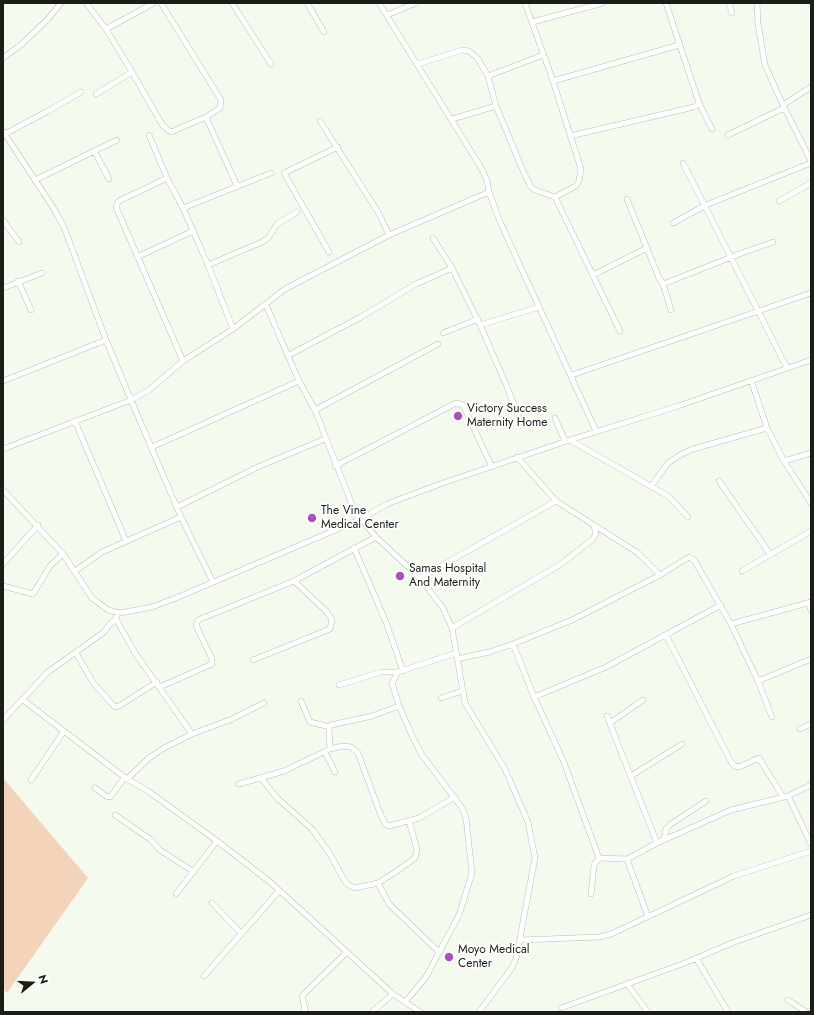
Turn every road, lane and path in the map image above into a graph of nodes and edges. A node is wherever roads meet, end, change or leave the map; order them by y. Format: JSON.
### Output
{"nodes":[{"id":1,"x":61,"y":3,"type":"edge"},
{"id":2,"x":86,"y":3,"type":"edge"},
{"id":3,"x":154,"y":3,"type":"edge"},
{"id":4,"x":161,"y":3,"type":"edge"},
{"id":5,"x":232,"y":3,"type":"edge"},
{"id":6,"x":307,"y":3,"type":"edge"},
{"id":7,"x":380,"y":3,"type":"edge"},
{"id":8,"x":416,"y":3,"type":"edge"},
{"id":9,"x":525,"y":3,"type":"edge"},
{"id":10,"x":603,"y":3,"type":"edge"},
{"id":11,"x":666,"y":3,"type":"edge"},
{"id":12,"x":729,"y":3,"type":"edge"},
{"id":13,"x":757,"y":3,"type":"edge"},
{"id":14,"x":732,"y":13,"type":"dead end"},
{"id":15,"x":387,"y":15,"type":"junction"},
{"id":16,"x":532,"y":22,"type":"junction"},
{"id":17,"x":106,"y":30,"type":"junction"},
{"id":18,"x":324,"y":32,"type":"dead end"},
{"id":19,"x":679,"y":45,"type":"junction"},
{"id":20,"x":543,"y":55,"type":"junction"},
{"id":21,"x":3,"y":58,"type":"edge"},
{"id":22,"x":271,"y":64,"type":"dead end"},
{"id":23,"x":418,"y":64,"type":"junction"},
{"id":24,"x":132,"y":72,"type":"junction"},
{"id":25,"x":488,"y":76,"type":"junction"},
{"id":26,"x":553,"y":81,"type":"junction"},
{"id":27,"x":811,"y":87,"type":"edge"},
{"id":28,"x":81,"y":92,"type":"dead end"},
{"id":29,"x":96,"y":94,"type":"dead end"},
{"id":30,"x":699,"y":103,"type":"junction"},
{"id":31,"x":496,"y":106,"type":"junction"},
{"id":32,"x":784,"y":107,"type":"junction"},
{"id":33,"x":206,"y":118,"type":"junction"},
{"id":34,"x":452,"y":119,"type":"junction"},
{"id":35,"x":320,"y":122,"type":"dead end"},
{"id":36,"x":712,"y":129,"type":"dead end"},
{"id":37,"x":4,"y":132,"type":"edge"},
{"id":38,"x":150,"y":135,"type":"dead end"},
{"id":39,"x":728,"y":135,"type":"dead end"},
{"id":40,"x":570,"y":136,"type":"junction"},
{"id":41,"x":117,"y":140,"type":"dead end"},
{"id":42,"x":338,"y":148,"type":"junction"},
{"id":43,"x":95,"y":152,"type":"junction"},
{"id":44,"x":809,"y":153,"type":"edge"},
{"id":45,"x":811,"y":162,"type":"edge"},
{"id":46,"x":683,"y":164,"type":"dead end"},
{"id":47,"x":271,"y":173,"type":"dead end"},
{"id":48,"x":167,"y":178,"type":"junction"},
{"id":49,"x":109,"y":179,"type":"dead end"},
{"id":50,"x":35,"y":180,"type":"junction"},
{"id":51,"x":811,"y":183,"type":"edge"},
{"id":52,"x":237,"y":186,"type":"junction"},
{"id":53,"x":488,"y":192,"type":"junction"},
{"id":54,"x":555,"y":198,"type":"junction"},
{"id":55,"x":627,"y":199,"type":"dead end"},
{"id":56,"x":779,"y":201,"type":"dead end"},
{"id":57,"x":706,"y":205,"type":"junction"},
{"id":58,"x":182,"y":208,"type":"junction"},
{"id":59,"x":297,"y":212,"type":"dead end"},
{"id":60,"x":3,"y":220,"type":"edge"},
{"id":61,"x":673,"y":223,"type":"dead end"},
{"id":62,"x":193,"y":231,"type":"junction"},
{"id":63,"x":389,"y":235,"type":"junction"},
{"id":64,"x":433,"y":238,"type":"dead end"},
{"id":65,"x":19,"y":242,"type":"dead end"},
{"id":66,"x":773,"y":242,"type":"dead end"},
{"id":67,"x":647,"y":248,"type":"junction"},
{"id":68,"x":329,"y":252,"type":"dead end"},
{"id":69,"x":137,"y":257,"type":"junction"},
{"id":70,"x":731,"y":258,"type":"junction"},
{"id":71,"x":208,"y":265,"type":"junction"},
{"id":72,"x":452,"y":268,"type":"junction"},
{"id":73,"x":42,"y":273,"type":"dead end"},
{"id":74,"x":593,"y":275,"type":"junction"},
{"id":75,"x":18,"y":281,"type":"junction"},
{"id":76,"x":663,"y":284,"type":"junction"},
{"id":77,"x":3,"y":288,"type":"edge"},
{"id":78,"x":811,"y":293,"type":"edge"},
{"id":79,"x":266,"y":305,"type":"junction"},
{"id":80,"x":539,"y":307,"type":"junction"},
{"id":81,"x":31,"y":310,"type":"dead end"},
{"id":82,"x":671,"y":310,"type":"dead end"},
{"id":83,"x":759,"y":312,"type":"junction"},
{"id":84,"x":478,"y":319,"type":"junction"},
{"id":85,"x":480,"y":325,"type":"junction"},
{"id":86,"x":233,"y":329,"type":"junction"},
{"id":87,"x":620,"y":331,"type":"dead end"},
{"id":88,"x":443,"y":333,"type":"dead end"},
{"id":89,"x":106,"y":340,"type":"junction"},
{"id":90,"x":438,"y":344,"type":"dead end"},
{"id":91,"x":289,"y":355,"type":"junction"},
{"id":92,"x":811,"y":360,"type":"edge"},
{"id":93,"x":183,"y":361,"type":"junction"},
{"id":94,"x":786,"y":368,"type":"junction"},
{"id":95,"x":572,"y":375,"type":"junction"},
{"id":96,"x":751,"y":380,"type":"junction"},
{"id":97,"x":3,"y":381,"type":"edge"},
{"id":98,"x":300,"y":381,"type":"junction"},
{"id":99,"x":131,"y":400,"type":"junction"},
{"id":100,"x":315,"y":410,"type":"junction"},
{"id":101,"x":519,"y":418,"type":"dead end"},
{"id":102,"x":555,"y":418,"type":"dead end"},
{"id":103,"x":75,"y":421,"type":"junction"},
{"id":104,"x":767,"y":428,"type":"junction"},
{"id":105,"x":596,"y":431,"type":"junction"},
{"id":106,"x":325,"y":439,"type":"junction"},
{"id":107,"x":567,"y":441,"type":"junction"},
{"id":108,"x":152,"y":447,"type":"junction"},
{"id":109,"x":3,"y":449,"type":"edge"},
{"id":110,"x":811,"y":453,"type":"edge"},
{"id":111,"x":517,"y":457,"type":"junction"},
{"id":112,"x":784,"y":462,"type":"junction"},
{"id":113,"x":335,"y":466,"type":"junction"},
{"id":114,"x":492,"y":466,"type":"junction"},
{"id":115,"x":719,"y":481,"type":"dead end"},
{"id":116,"x":652,"y":486,"type":"junction"},
{"id":117,"x":3,"y":490,"type":"edge"},
{"id":118,"x":810,"y":500,"type":"edge"},
{"id":119,"x":556,"y":501,"type":"junction"},
{"id":120,"x":177,"y":507,"type":"junction"},
{"id":121,"x":181,"y":517,"type":"junction"},
{"id":122,"x":688,"y":517,"type":"dead end"},
{"id":123,"x":360,"y":520,"type":"junction"},
{"id":124,"x":38,"y":525,"type":"junction"},
{"id":125,"x":593,"y":525,"type":"junction"},
{"id":126,"x":811,"y":531,"type":"edge"},
{"id":127,"x":376,"y":537,"type":"junction"},
{"id":128,"x":126,"y":541,"type":"junction"},
{"id":129,"x":354,"y":548,"type":"junction"},
{"id":130,"x":63,"y":554,"type":"junction"},
{"id":131,"x":770,"y":554,"type":"junction"},
{"id":132,"x":3,"y":564,"type":"edge"},
{"id":133,"x":742,"y":570,"type":"dead end"},
{"id":134,"x":75,"y":572,"type":"junction"},
{"id":135,"x":660,"y":575,"type":"junction"},
{"id":136,"x":420,"y":578,"type":"junction"},
{"id":137,"x":294,"y":581,"type":"junction"},
{"id":138,"x":213,"y":582,"type":"junction"},
{"id":139,"x":3,"y":586,"type":"edge"},
{"id":140,"x":810,"y":603,"type":"edge"},
{"id":141,"x":721,"y":606,"type":"junction"},
{"id":142,"x":811,"y":610,"type":"edge"},
{"id":143,"x":117,"y":613,"type":"junction"},
{"id":144,"x":116,"y":619,"type":"junction"},
{"id":145,"x":730,"y":624,"type":"junction"},
{"id":146,"x":452,"y":628,"type":"junction"},
{"id":147,"x":666,"y":635,"type":"junction"},
{"id":148,"x":513,"y":644,"type":"junction"},
{"id":149,"x":76,"y":653,"type":"junction"},
{"id":150,"x":456,"y":653,"type":"junction"},
{"id":151,"x":457,"y":659,"type":"junction"},
{"id":152,"x":811,"y":659,"type":"edge"},
{"id":153,"x":253,"y":660,"type":"dead end"},
{"id":154,"x":400,"y":672,"type":"junction"},
{"id":155,"x":758,"y":682,"type":"junction"},
{"id":156,"x":158,"y":684,"type":"junction"},
{"id":157,"x":339,"y":685,"type":"dead end"},
{"id":158,"x":462,"y":691,"type":"junction"},
{"id":159,"x":534,"y":697,"type":"junction"},
{"id":160,"x":441,"y":698,"type":"dead end"},
{"id":161,"x":23,"y":700,"type":"junction"},
{"id":162,"x":642,"y":700,"type":"dead end"},
{"id":163,"x":301,"y":701,"type":"dead end"},
{"id":164,"x":264,"y":703,"type":"dead end"},
{"id":165,"x":399,"y":706,"type":"junction"},
{"id":166,"x":606,"y":716,"type":"dead end"},
{"id":167,"x":772,"y":717,"type":"dead end"},
{"id":168,"x":3,"y":720,"type":"edge"},
{"id":169,"x":610,"y":723,"type":"junction"},
{"id":170,"x":811,"y":724,"type":"edge"},
{"id":171,"x":330,"y":727,"type":"junction"},
{"id":172,"x":800,"y":729,"type":"dead end"},
{"id":173,"x":64,"y":730,"type":"junction"},
{"id":174,"x":192,"y":734,"type":"junction"},
{"id":175,"x":682,"y":744,"type":"dead end"},
{"id":176,"x":330,"y":749,"type":"junction"},
{"id":177,"x":325,"y":752,"type":"junction"},
{"id":178,"x":335,"y":772,"type":"dead end"},
{"id":179,"x":631,"y":776,"type":"junction"},
{"id":180,"x":126,"y":778,"type":"junction"},
{"id":181,"x":260,"y":778,"type":"junction"},
{"id":182,"x":31,"y":780,"type":"dead end"},
{"id":183,"x":239,"y":784,"type":"dead end"},
{"id":184,"x":811,"y":785,"type":"edge"},
{"id":185,"x":94,"y":788,"type":"dead end"},
{"id":186,"x":786,"y":796,"type":"junction"},
{"id":187,"x":455,"y":797,"type":"junction"},
{"id":188,"x":706,"y":801,"type":"dead end"},
{"id":189,"x":115,"y":815,"type":"dead end"},
{"id":190,"x":409,"y":821,"type":"junction"},
{"id":191,"x":664,"y":840,"type":"junction"},
{"id":192,"x":217,"y":841,"type":"junction"},
{"id":193,"x":657,"y":843,"type":"junction"},
{"id":194,"x":811,"y":844,"type":"edge"},
{"id":195,"x":811,"y":851,"type":"edge"},
{"id":196,"x":600,"y":858,"type":"junction"},
{"id":197,"x":627,"y":859,"type":"junction"},
{"id":198,"x":194,"y":872,"type":"junction"},
{"id":199,"x":378,"y":882,"type":"junction"},
{"id":200,"x":279,"y":891,"type":"junction"},
{"id":201,"x":176,"y":894,"type":"dead end"},
{"id":202,"x":591,"y":894,"type":"dead end"},
{"id":203,"x":212,"y":903,"type":"dead end"},
{"id":204,"x":811,"y":915,"type":"edge"},
{"id":205,"x":648,"y":917,"type":"junction"},
{"id":206,"x":242,"y":933,"type":"junction"},
{"id":207,"x":520,"y":940,"type":"junction"},
{"id":208,"x":438,"y":951,"type":"junction"},
{"id":209,"x":347,"y":952,"type":"junction"},
{"id":210,"x":696,"y":958,"type":"junction"},
{"id":211,"x":204,"y":976,"type":"dead end"},
{"id":212,"x":627,"y":984,"type":"junction"},
{"id":213,"x":393,"y":994,"type":"junction"},
{"id":214,"x":788,"y":1000,"type":"dead end"},
{"id":215,"x":406,"y":1001,"type":"junction"},
{"id":216,"x":561,"y":1008,"type":"dead end"},
{"id":217,"x":303,"y":1012,"type":"edge"},
{"id":218,"x":372,"y":1012,"type":"edge"},
{"id":219,"x":420,"y":1012,"type":"edge"},
{"id":220,"x":478,"y":1012,"type":"edge"},
{"id":221,"x":648,"y":1012,"type":"edge"},
{"id":222,"x":726,"y":1012,"type":"edge"},
{"id":223,"x":806,"y":1012,"type":"edge"}],
"edges":[{"from":1,"to":21,"type":"street"},
{"from":2,"to":17,"type":"street"},
{"from":3,"to":17,"type":"street"},
{"from":4,"to":33,"type":"street"},
{"from":5,"to":22,"type":"street"},
{"from":6,"to":18,"type":"street"},
{"from":7,"to":15,"type":"street"},
{"from":8,"to":15,"type":"street"},
{"from":9,"to":16,"type":"street"},
{"from":10,"to":16,"type":"street"},
{"from":11,"to":19,"type":"street"},
{"from":12,"to":14,"type":"street"},
{"from":13,"to":32,"type":"street"},
{"from":15,"to":23,"type":"street"},
{"from":16,"to":20,"type":"street"},
{"from":17,"to":24,"type":"street"},
{"from":19,"to":26,"type":"street"},
{"from":19,"to":30,"type":"street"},
{"from":20,"to":25,"type":"street"},
{"from":20,"to":26,"type":"street"},
{"from":23,"to":25,"type":"street"},
{"from":23,"to":34,"type":"street"},
{"from":24,"to":29,"type":"street"},
{"from":24,"to":33,"type":"street"},
{"from":25,"to":31,"type":"street"},
{"from":26,"to":40,"type":"street"},
{"from":27,"to":32,"type":"street"},
{"from":28,"to":37,"type":"street"},
{"from":30,"to":36,"type":"street"},
{"from":30,"to":40,"type":"street"},
{"from":31,"to":34,"type":"street"},
{"from":31,"to":54,"type":"street"},
{"from":32,"to":39,"type":"street"},
{"from":32,"to":44,"type":"street"},
{"from":33,"to":52,"type":"street"},
{"from":34,"to":53,"type":"street"},
{"from":35,"to":42,"type":"street"},
{"from":37,"to":50,"type":"street"},
{"from":38,"to":48,"type":"street"},
{"from":40,"to":54,"type":"street"},
{"from":41,"to":43,"type":"street"},
{"from":42,"to":63,"type":"street"},
{"from":42,"to":68,"type":"street"},
{"from":43,"to":49,"type":"street"},
{"from":43,"to":50,"type":"street"},
{"from":44,"to":45,"type":"street"},
{"from":45,"to":57,"type":"street"},
{"from":46,"to":57,"type":"street"},
{"from":47,"to":52,"type":"street"},
{"from":48,"to":58,"type":"street"},
{"from":48,"to":69,"type":"street"},
{"from":50,"to":89,"type":"street"},
{"from":51,"to":56,"type":"street"},
{"from":52,"to":58,"type":"street"},
{"from":53,"to":63,"type":"street"},
{"from":53,"to":80,"type":"street"},
{"from":54,"to":74,"type":"street"},
{"from":55,"to":67,"type":"street"},
{"from":57,"to":61,"type":"street"},
{"from":57,"to":70,"type":"street"},
{"from":58,"to":62,"type":"street"},
{"from":59,"to":71,"type":"street"},
{"from":60,"to":65,"type":"street"},
{"from":62,"to":69,"type":"street"},
{"from":62,"to":71,"type":"street"},
{"from":63,"to":79,"type":"street"},
{"from":64,"to":72,"type":"street"},
{"from":66,"to":70,"type":"street"},
{"from":67,"to":74,"type":"street"},
{"from":67,"to":76,"type":"street"},
{"from":69,"to":93,"type":"street"},
{"from":70,"to":76,"type":"street"},
{"from":70,"to":83,"type":"street"},
{"from":71,"to":86,"type":"street"},
{"from":72,"to":84,"type":"street"},
{"from":72,"to":91,"type":"street"},
{"from":73,"to":75,"type":"street"},
{"from":74,"to":87,"type":"street"},
{"from":75,"to":77,"type":"street"},
{"from":75,"to":81,"type":"street"},
{"from":76,"to":82,"type":"street"},
{"from":78,"to":83,"type":"street"},
{"from":79,"to":86,"type":"street"},
{"from":79,"to":91,"type":"street"},
{"from":80,"to":85,"type":"street"},
{"from":80,"to":95,"type":"street"},
{"from":83,"to":94,"type":"street"},
{"from":83,"to":95,"type":"street"},
{"from":84,"to":85,"type":"street"},
{"from":84,"to":88,"type":"street"},
{"from":85,"to":101,"type":"street"},
{"from":86,"to":93,"type":"street"},
{"from":89,"to":97,"type":"street"},
{"from":89,"to":99,"type":"street"},
{"from":90,"to":100,"type":"street"},
{"from":91,"to":98,"type":"street"},
{"from":92,"to":94,"type":"street"},
{"from":93,"to":99,"type":"street"},
{"from":94,"to":96,"type":"street"},
{"from":95,"to":105,"type":"street"},
{"from":96,"to":104,"type":"street"},
{"from":96,"to":105,"type":"street"},
{"from":98,"to":100,"type":"street"},
{"from":98,"to":108,"type":"street"},
{"from":99,"to":103,"type":"street"},
{"from":99,"to":108,"type":"street"},
{"from":100,"to":106,"type":"street"},
{"from":102,"to":107,"type":"street"},
{"from":103,"to":109,"type":"street"},
{"from":103,"to":128,"type":"street"},
{"from":104,"to":112,"type":"street"},
{"from":104,"to":116,"type":"street"},
{"from":105,"to":107,"type":"street"},
{"from":106,"to":113,"type":"street"},
{"from":106,"to":120,"type":"street"},
{"from":107,"to":111,"type":"street"},
{"from":107,"to":116,"type":"street"},
{"from":108,"to":120,"type":"street"},
{"from":110,"to":112,"type":"street"},
{"from":111,"to":114,"type":"street"},
{"from":111,"to":119,"type":"street"},
{"from":112,"to":118,"type":"street"},
{"from":113,"to":114,"type":"street"},
{"from":113,"to":123,"type":"street"},
{"from":114,"to":123,"type":"street"},
{"from":115,"to":131,"type":"street"},
{"from":116,"to":122,"type":"street"},
{"from":117,"to":124,"type":"street"},
{"from":119,"to":125,"type":"street"},
{"from":119,"to":136,"type":"street"},
{"from":120,"to":121,"type":"street"},
{"from":121,"to":128,"type":"street"},
{"from":121,"to":138,"type":"street"},
{"from":123,"to":127,"type":"street"},
{"from":123,"to":138,"type":"street"},
{"from":124,"to":130,"type":"street"},
{"from":124,"to":132,"type":"street"},
{"from":125,"to":135,"type":"street"},
{"from":125,"to":146,"type":"street"},
{"from":126,"to":131,"type":"street"},
{"from":127,"to":129,"type":"street"},
{"from":127,"to":136,"type":"street"},
{"from":128,"to":134,"type":"street"},
{"from":129,"to":137,"type":"street"},
{"from":129,"to":154,"type":"street"},
{"from":130,"to":134,"type":"street"},
{"from":130,"to":139,"type":"street"},
{"from":131,"to":133,"type":"street"},
{"from":134,"to":143,"type":"street"},
{"from":135,"to":141,"type":"street"},
{"from":135,"to":148,"type":"street"},
{"from":136,"to":146,"type":"street"},
{"from":137,"to":153,"type":"street"},
{"from":137,"to":156,"type":"street"},
{"from":138,"to":143,"type":"street"},
{"from":140,"to":142,"type":"street"},
{"from":140,"to":145,"type":"street"},
{"from":141,"to":145,"type":"street"},
{"from":141,"to":147,"type":"street"},
{"from":143,"to":144,"type":"street"},
{"from":144,"to":149,"type":"street"},
{"from":144,"to":156,"type":"street"},
{"from":145,"to":155,"type":"street"},
{"from":146,"to":150,"type":"street"},
{"from":147,"to":159,"type":"street"},
{"from":147,"to":186,"type":"street"},
{"from":148,"to":151,"type":"street"},
{"from":148,"to":159,"type":"street"},
{"from":149,"to":156,"type":"street"},
{"from":149,"to":161,"type":"street"},
{"from":150,"to":151,"type":"street"},
{"from":150,"to":154,"type":"street"},
{"from":151,"to":158,"type":"street"},
{"from":152,"to":155,"type":"street"},
{"from":154,"to":157,"type":"street"},
{"from":154,"to":165,"type":"street"},
{"from":155,"to":167,"type":"street"},
{"from":156,"to":174,"type":"street"},
{"from":158,"to":160,"type":"street"},
{"from":158,"to":207,"type":"street"},
{"from":159,"to":196,"type":"street"},
{"from":161,"to":168,"type":"street"},
{"from":161,"to":173,"type":"street"},
{"from":162,"to":169,"type":"street"},
{"from":163,"to":171,"type":"street"},
{"from":164,"to":174,"type":"street"},
{"from":165,"to":171,"type":"street"},
{"from":165,"to":187,"type":"street"},
{"from":166,"to":169,"type":"street"},
{"from":169,"to":179,"type":"street"},
{"from":170,"to":172,"type":"street"},
{"from":171,"to":176,"type":"street"},
{"from":173,"to":180,"type":"street"},
{"from":173,"to":182,"type":"street"},
{"from":174,"to":180,"type":"street"},
{"from":175,"to":179,"type":"street"},
{"from":176,"to":177,"type":"street"},
{"from":176,"to":190,"type":"street"},
{"from":177,"to":178,"type":"street"},
{"from":177,"to":181,"type":"street"},
{"from":179,"to":193,"type":"street"},
{"from":180,"to":185,"type":"street"},
{"from":180,"to":192,"type":"street"},
{"from":181,"to":183,"type":"street"},
{"from":181,"to":199,"type":"street"},
{"from":184,"to":186,"type":"street"},
{"from":186,"to":191,"type":"street"},
{"from":186,"to":194,"type":"street"},
{"from":187,"to":190,"type":"street"},
{"from":187,"to":208,"type":"street"},
{"from":188,"to":191,"type":"street"},
{"from":189,"to":198,"type":"street"},
{"from":190,"to":199,"type":"street"},
{"from":191,"to":193,"type":"street"},
{"from":192,"to":198,"type":"street"},
{"from":192,"to":200,"type":"street"},
{"from":193,"to":197,"type":"street"},
{"from":195,"to":205,"type":"street"},
{"from":196,"to":197,"type":"street"},
{"from":196,"to":202,"type":"street"},
{"from":197,"to":205,"type":"street"},
{"from":198,"to":201,"type":"street"},
{"from":199,"to":208,"type":"street"},
{"from":200,"to":206,"type":"street"},
{"from":200,"to":209,"type":"street"},
{"from":203,"to":206,"type":"street"},
{"from":204,"to":210,"type":"street"},
{"from":205,"to":207,"type":"street"},
{"from":206,"to":211,"type":"street"},
{"from":207,"to":220,"type":"street"},
{"from":208,"to":215,"type":"street"},
{"from":209,"to":213,"type":"street"},
{"from":209,"to":217,"type":"street"},
{"from":210,"to":212,"type":"street"},
{"from":210,"to":222,"type":"street"},
{"from":212,"to":216,"type":"street"},
{"from":212,"to":221,"type":"street"},
{"from":213,"to":215,"type":"street"},
{"from":213,"to":218,"type":"street"},
{"from":214,"to":223,"type":"street"},
{"from":215,"to":219,"type":"street"}]}
